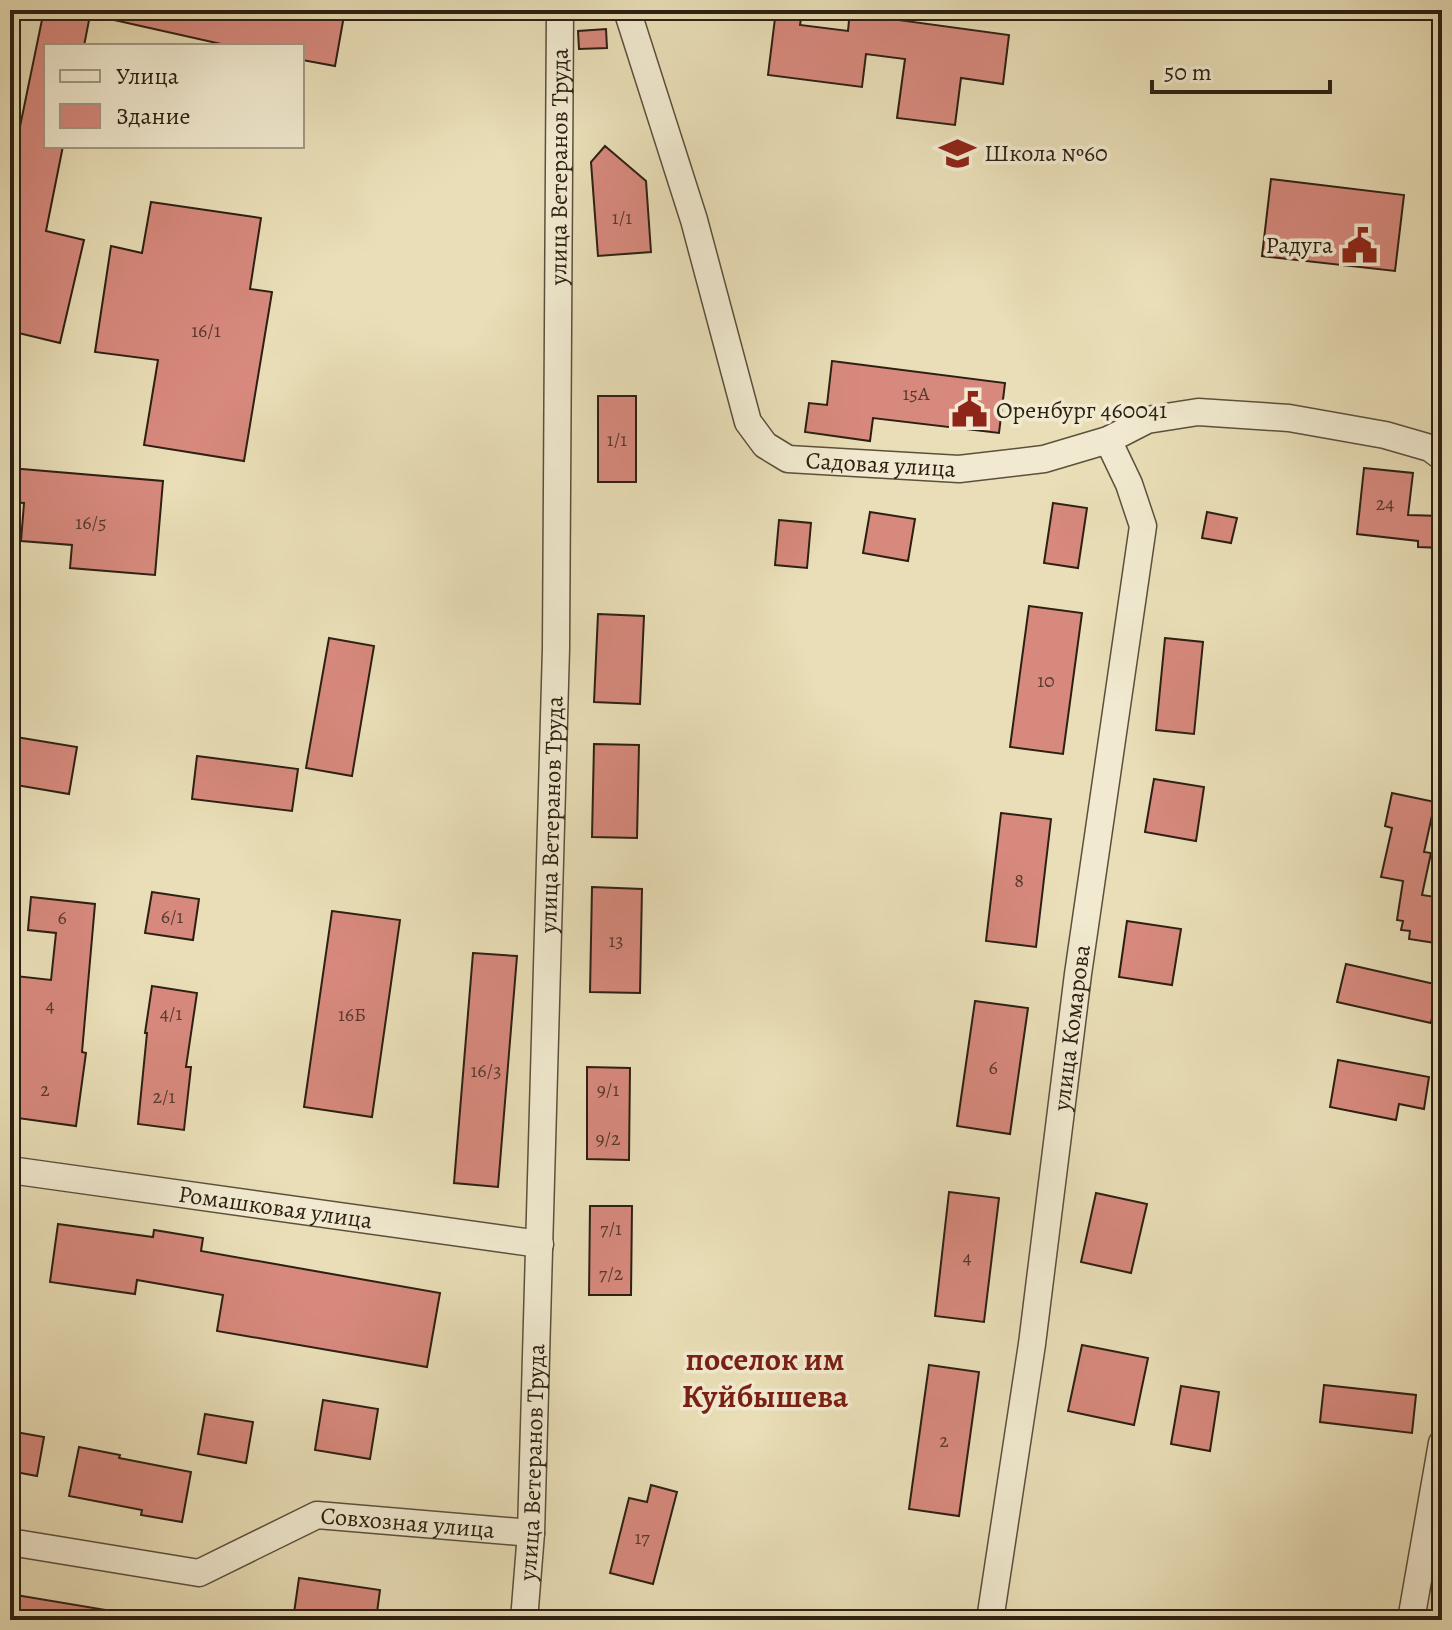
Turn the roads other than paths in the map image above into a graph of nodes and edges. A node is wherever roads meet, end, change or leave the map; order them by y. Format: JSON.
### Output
{"nodes":[{"id":1,"x":560,"y":10,"type":"edge"},
{"id":2,"x":627,"y":10,"type":"edge"},
{"id":3,"x":1108,"y":440,"type":"junction"},
{"id":4,"x":1442,"y":457,"type":"edge"},
{"id":5,"x":10,"y":1170,"type":"edge"},
{"id":6,"x":540,"y":1244,"type":"junction"},
{"id":7,"x":1442,"y":1443,"type":"edge"},
{"id":8,"x":531,"y":1533,"type":"junction"},
{"id":9,"x":10,"y":1542,"type":"edge"},
{"id":10,"x":524,"y":1620,"type":"edge"},
{"id":11,"x":990,"y":1620,"type":"edge"},
{"id":12,"x":1411,"y":1620,"type":"edge"}],
"edges":[{"from":1,"to":6,"type":"street","name":"улица Ветеранов Труда"},
{"from":2,"to":3,"type":"street","name":"Садовая улица"},
{"from":3,"to":4,"type":"street","name":"Садовая улица"},
{"from":3,"to":11,"type":"street","name":"улица Комарова"},
{"from":5,"to":6,"type":"street","name":"Ромашковая улица"},
{"from":6,"to":8,"type":"street","name":"улица Ветеранов Труда"},
{"from":7,"to":12,"type":"street"},
{"from":8,"to":9,"type":"street","name":"Совхозная улица"},
{"from":8,"to":10,"type":"street","name":"улица Ветеранов Труда"}]}
